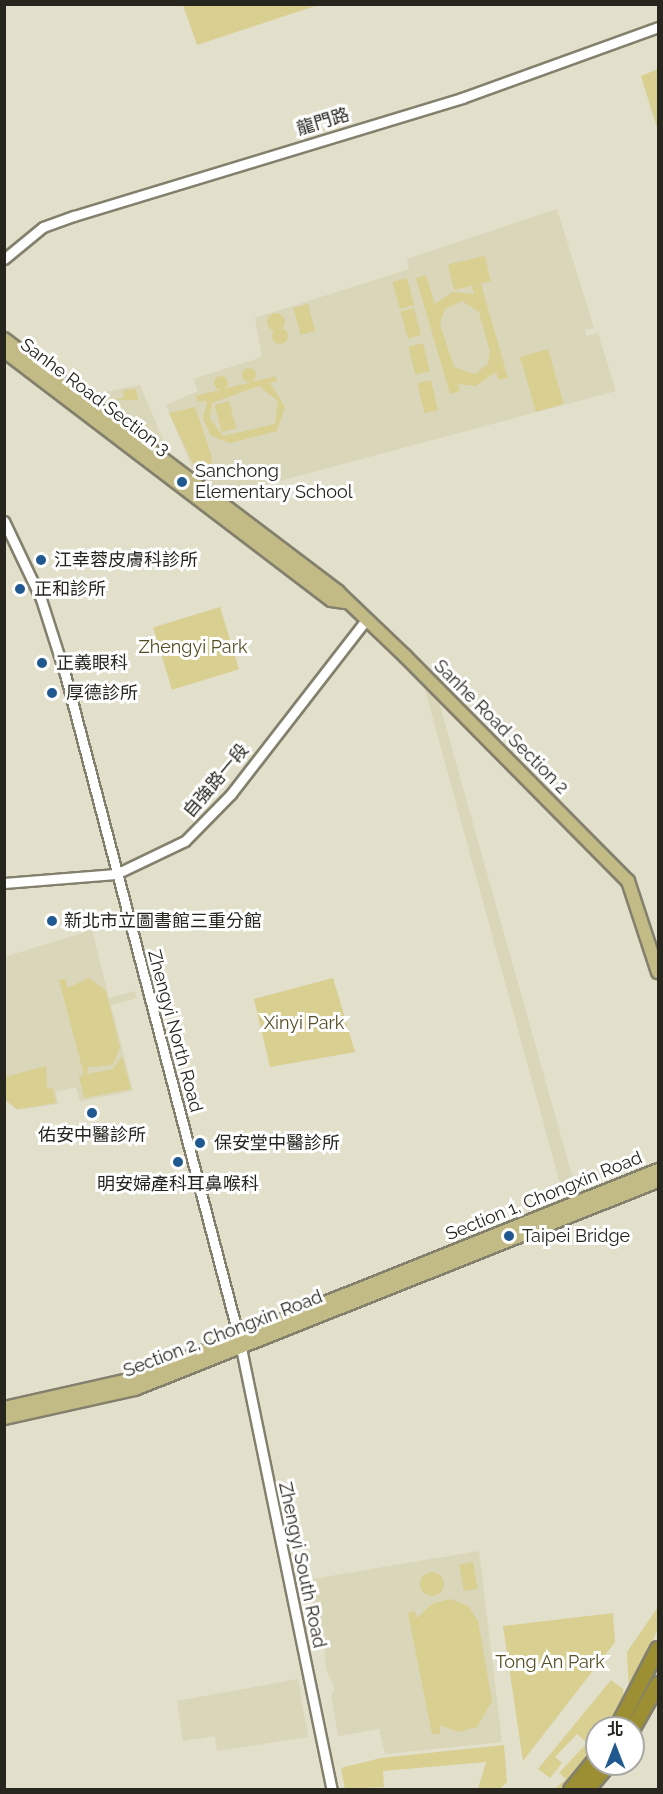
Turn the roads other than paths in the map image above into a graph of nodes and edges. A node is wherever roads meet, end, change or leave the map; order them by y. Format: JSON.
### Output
{"nodes":[{"id":1,"x":658,"y":27,"type":"edge"},
{"id":2,"x":4,"y":259,"type":"edge"},
{"id":3,"x":4,"y":339,"type":"edge"},
{"id":4,"x":4,"y":351,"type":"edge"},
{"id":5,"x":183,"y":475,"type":"joint"},
{"id":6,"x":192,"y":494,"type":"joint"},
{"id":7,"x":4,"y":521,"type":"edge"},
{"id":8,"x":345,"y":602,"type":"junction"},
{"id":9,"x":366,"y":620,"type":"junction"},
{"id":10,"x":116,"y":873,"type":"junction"},
{"id":11,"x":4,"y":883,"type":"edge"},
{"id":12,"x":658,"y":972,"type":"edge"},
{"id":13,"x":658,"y":1170,"type":"edge"},
{"id":14,"x":658,"y":1181,"type":"edge"},
{"id":15,"x":444,"y":1261,"type":"junction"},
{"id":16,"x":240,"y":1343,"type":"junction"},
{"id":17,"x":6,"y":1413,"type":"edge"},
{"id":18,"x":658,"y":1649,"type":"edge"},
{"id":19,"x":658,"y":1658,"type":"edge"},
{"id":20,"x":658,"y":1668,"type":"edge"},
{"id":21,"x":658,"y":1684,"type":"edge"},
{"id":22,"x":658,"y":1693,"type":"edge"},
{"id":23,"x":623,"y":1716,"type":"edge"},
{"id":24,"x":624,"y":1716,"type":"edge"},
{"id":25,"x":632,"y":1716,"type":"edge"},
{"id":26,"x":640,"y":1716,"type":"edge"},
{"id":27,"x":645,"y":1716,"type":"edge"},
{"id":28,"x":585,"y":1771,"type":"edge"},
{"id":29,"x":591,"y":1776,"type":"edge"},
{"id":30,"x":599,"y":1776,"type":"edge"},
{"id":31,"x":604,"y":1776,"type":"edge"},
{"id":32,"x":332,"y":1790,"type":"edge"},
{"id":33,"x":569,"y":1790,"type":"edge"},
{"id":34,"x":579,"y":1790,"type":"edge"},
{"id":35,"x":587,"y":1790,"type":"edge"},
{"id":36,"x":593,"y":1790,"type":"edge"}],
"edges":[{"from":1,"to":2,"type":"street","name":"龍門路"},
{"from":3,"to":5,"type":"main road","name":"Sanhe Road Section 3"},
{"from":4,"to":6,"type":"main road","name":"Sanhe Road Section 3"},
{"from":5,"to":8,"type":"main road","name":"Sanhe Road Section 2"},
{"from":6,"to":8,"type":"main road","name":"Sanhe Road Section 2"},
{"from":7,"to":10,"type":"street","name":"Zhengyi North Road"},
{"from":8,"to":9,"type":"main road","name":"Sanhe Road Section 2"},
{"from":9,"to":10,"type":"street","name":"自強路一段"},
{"from":9,"to":12,"type":"main road","name":"Sanhe Road Section 2"},
{"from":10,"to":11,"type":"street","name":"自強路一段"},
{"from":10,"to":16,"type":"street","name":"Zhengyi North Road"},
{"from":13,"to":15,"type":"main road","name":"Section 1, Chongxin Road"},
{"from":14,"to":15,"type":"main road","name":"Section 1, Chongxin Road"},
{"from":15,"to":16,"type":"main road","name":"Section 2, Chongxin Road"},
{"from":16,"to":17,"type":"main road","name":"Section 2, Chongxin Road"},
{"from":16,"to":32,"type":"street","name":"Zhengyi South Road"},
{"from":18,"to":23,"type":"highway"},
{"from":19,"to":24,"type":"street"},
{"from":20,"to":25,"type":"highway"},
{"from":21,"to":26,"type":"highway"},
{"from":22,"to":27,"type":"street"},
{"from":28,"to":33,"type":"highway"},
{"from":29,"to":34,"type":"highway"},
{"from":30,"to":35,"type":"highway"},
{"from":31,"to":36,"type":"street"}]}
